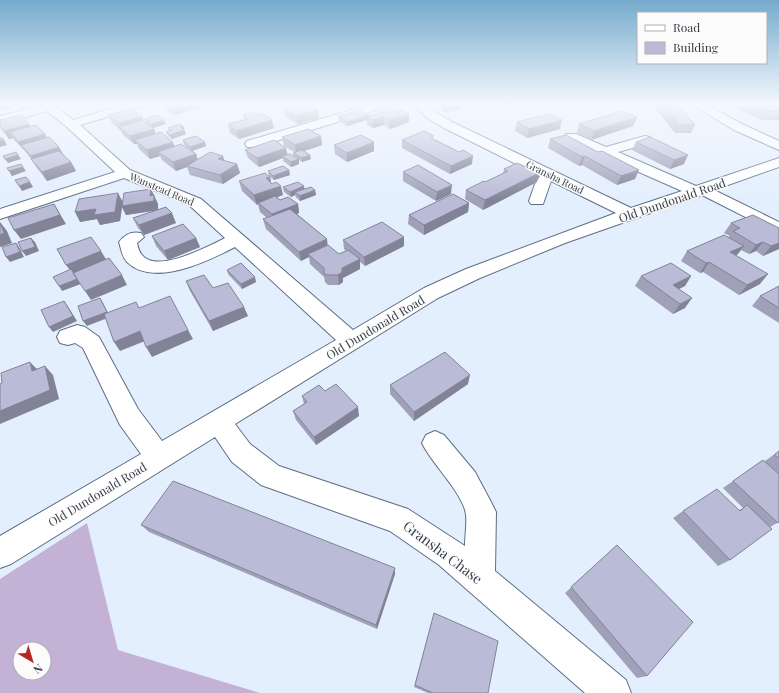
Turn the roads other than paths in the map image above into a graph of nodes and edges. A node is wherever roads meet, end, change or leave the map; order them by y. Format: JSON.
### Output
{"nodes":[{"id":1,"x":83,"y":135,"type":"edge"},
{"id":2,"x":281,"y":135,"type":"edge"},
{"id":3,"x":469,"y":135,"type":"edge"},
{"id":4,"x":755,"y":135,"type":"edge"},
{"id":5,"x":571,"y":137,"type":"edge"},
{"id":6,"x":645,"y":140,"type":"edge"},
{"id":7,"x":252,"y":144,"type":"dead end"},
{"id":8,"x":779,"y":146,"type":"edge"},
{"id":9,"x":605,"y":152,"type":"junction"},
{"id":10,"x":779,"y":162,"type":"edge"},
{"id":11,"x":125,"y":173,"type":"junction"},
{"id":12,"x":549,"y":174,"type":"junction"},
{"id":13,"x":700,"y":191,"type":"junction"},
{"id":14,"x":537,"y":201,"type":"dead end"},
{"id":15,"x":0,"y":214,"type":"edge"},
{"id":16,"x":630,"y":214,"type":"junction"},
{"id":17,"x":779,"y":229,"type":"edge"},
{"id":18,"x":135,"y":237,"type":"dead end"},
{"id":19,"x":237,"y":239,"type":"junction"},
{"id":20,"x":68,"y":337,"type":"dead end"},
{"id":21,"x":351,"y":341,"type":"junction"},
{"id":22,"x":218,"y":420,"type":"junction"},
{"id":23,"x":435,"y":442,"type":"dead end"},
{"id":24,"x":158,"y":456,"type":"junction"},
{"id":25,"x":0,"y":553,"type":"edge"},
{"id":26,"x":479,"y":578,"type":"junction"},
{"id":27,"x":613,"y":693,"type":"edge"}],
"edges":[{"from":1,"to":11,"type":"street"},
{"from":2,"to":7,"type":"street"},
{"from":3,"to":12,"type":"street","name":"Gransha Road"},
{"from":4,"to":8,"type":"street"},
{"from":5,"to":9,"type":"street"},
{"from":6,"to":9,"type":"street"},
{"from":9,"to":13,"type":"street"},
{"from":10,"to":13,"type":"street","name":"Old Dundonald Road"},
{"from":11,"to":15,"type":"street","name":"Wanstead Road"},
{"from":11,"to":19,"type":"street","name":"Wanstead Road"},
{"from":12,"to":14,"type":"street"},
{"from":12,"to":16,"type":"street","name":"Gransha Road"},
{"from":13,"to":16,"type":"street","name":"Old Dundonald Road"},
{"from":13,"to":17,"type":"street"},
{"from":16,"to":21,"type":"street","name":"Old Dundonald Road"},
{"from":18,"to":19,"type":"street"},
{"from":19,"to":21,"type":"street","name":"Wanstead Road"},
{"from":20,"to":24,"type":"street"},
{"from":21,"to":22,"type":"street","name":"Old Dundonald Road"},
{"from":22,"to":24,"type":"street","name":"Old Dundonald Road"},
{"from":22,"to":26,"type":"street","name":"Gransha Chase"},
{"from":23,"to":26,"type":"street"},
{"from":24,"to":25,"type":"street","name":"Old Dundonald Road"},
{"from":26,"to":27,"type":"street","name":"Gransha Chase"}]}
